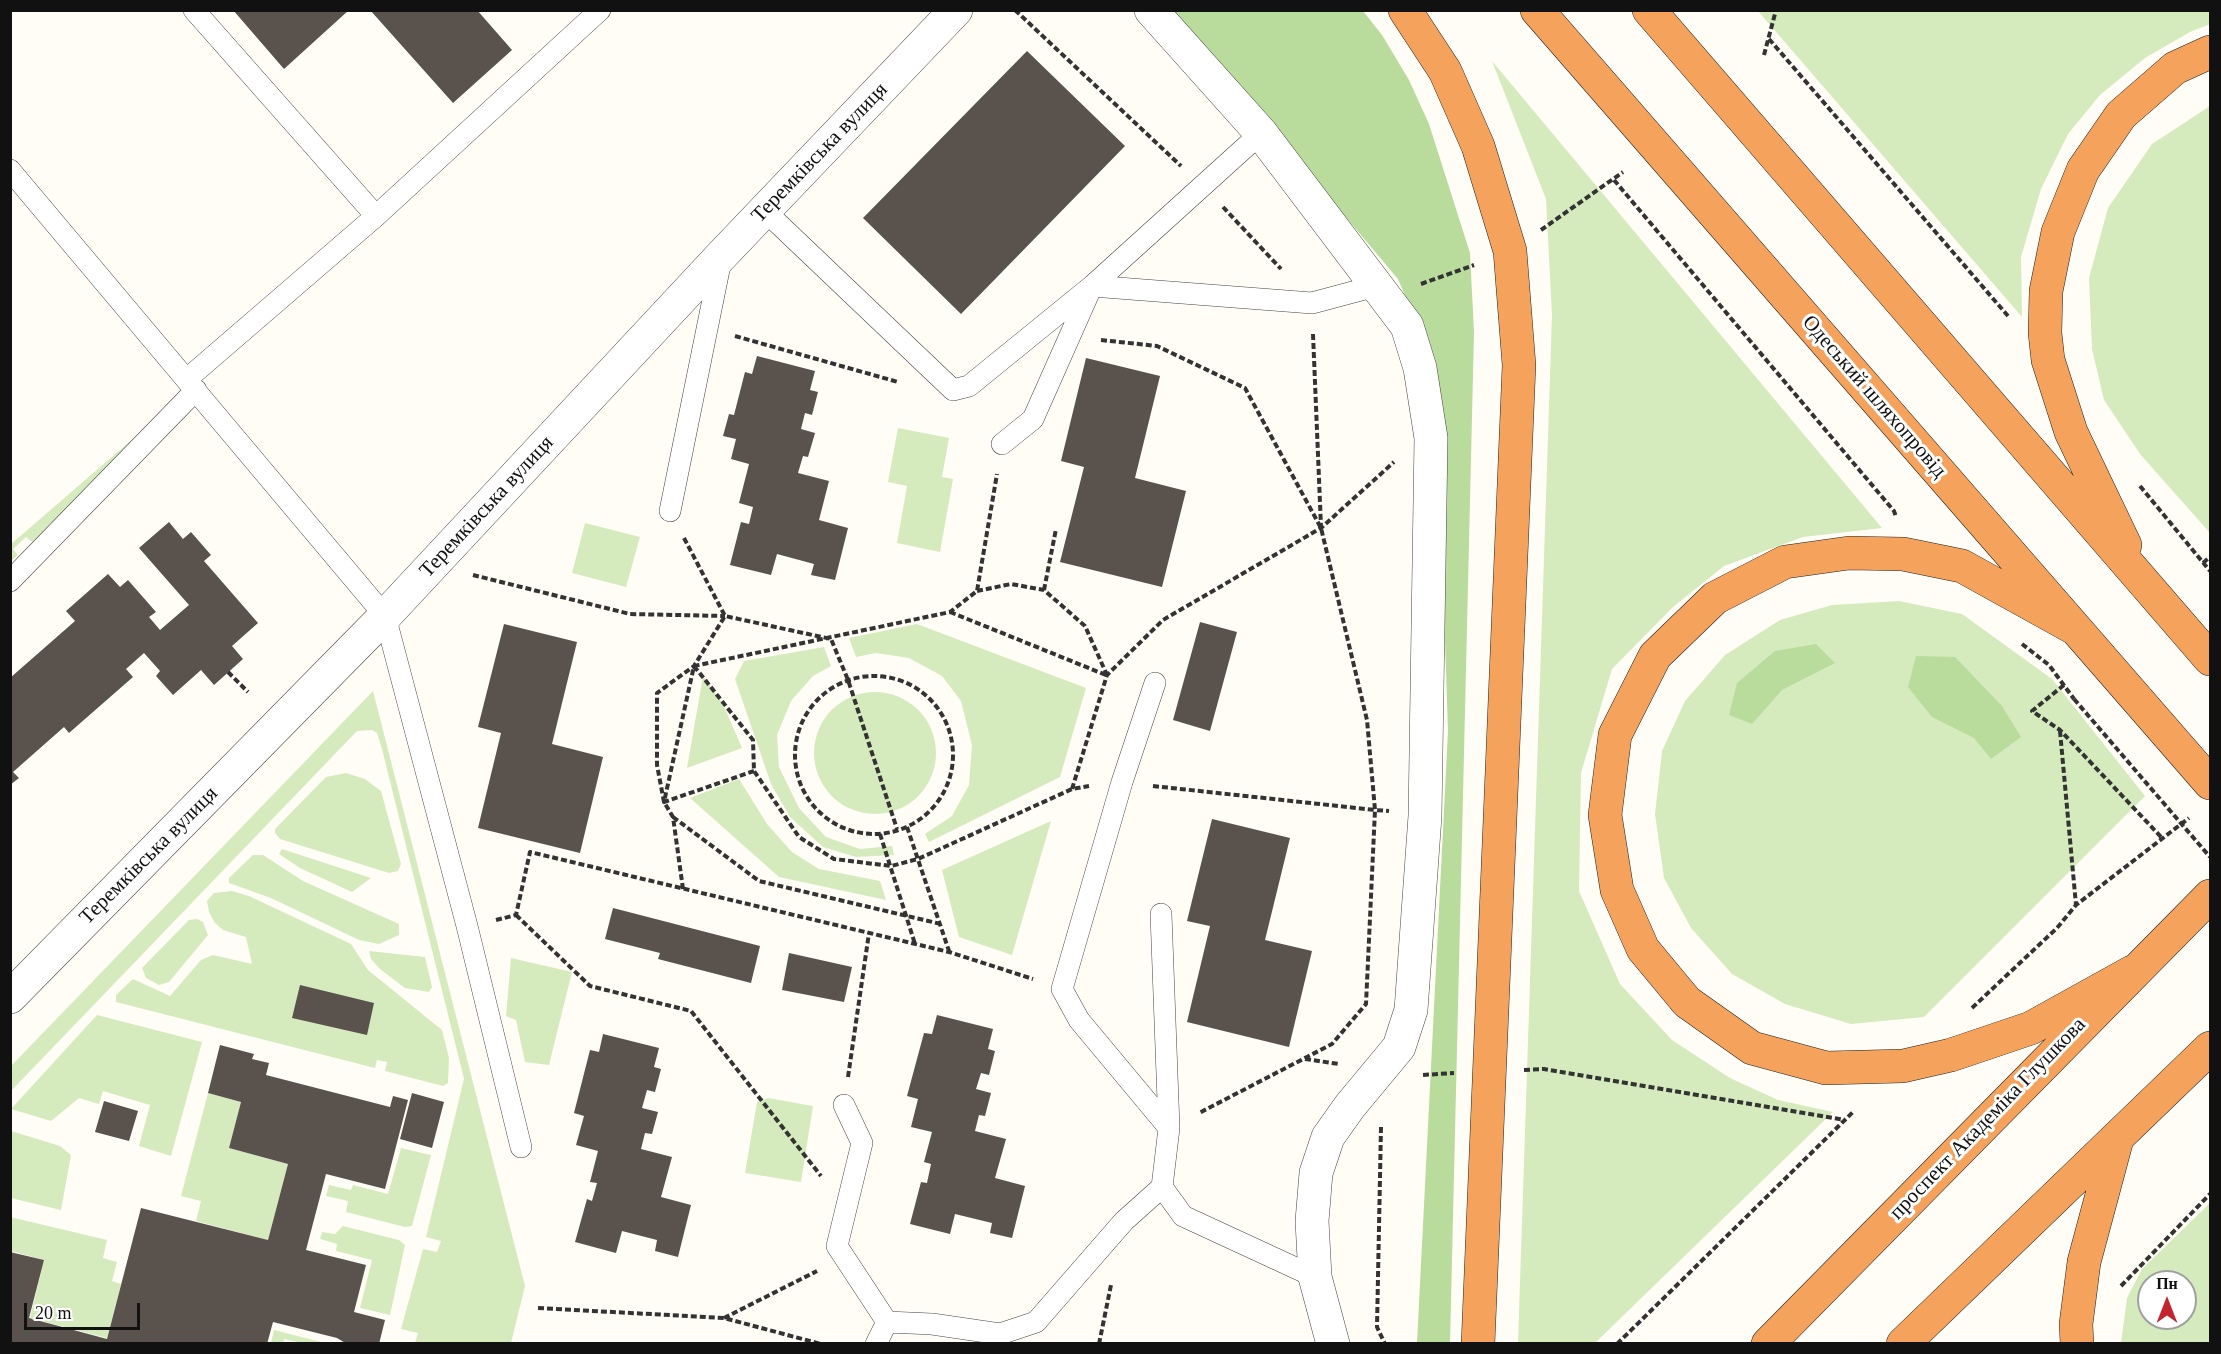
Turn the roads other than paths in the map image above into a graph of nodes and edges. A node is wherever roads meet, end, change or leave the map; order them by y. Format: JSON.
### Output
{"nodes":[{"id":1,"x":194,"y":10,"type":"edge"},
{"id":2,"x":600,"y":10,"type":"edge"},
{"id":3,"x":956,"y":10,"type":"edge"},
{"id":4,"x":1151,"y":10,"type":"edge"},
{"id":5,"x":1405,"y":10,"type":"edge"},
{"id":6,"x":1537,"y":10,"type":"edge"},
{"id":7,"x":1649,"y":10,"type":"edge"},
{"id":8,"x":2211,"y":52,"type":"edge"},
{"id":9,"x":1261,"y":133,"type":"junction"},
{"id":10,"x":10,"y":170,"type":"edge"},
{"id":11,"x":765,"y":211,"type":"junction"},
{"id":12,"x":376,"y":216,"type":"junction"},
{"id":13,"x":721,"y":256,"type":"junction"},
{"id":14,"x":1377,"y":283,"type":"junction"},
{"id":15,"x":1092,"y":286,"type":"junction"},
{"id":16,"x":191,"y":385,"type":"junction"},
{"id":17,"x":1002,"y":444,"type":"road end"},
{"id":18,"x":670,"y":511,"type":"road end"},
{"id":19,"x":10,"y":581,"type":"edge"},
{"id":20,"x":2142,"y":582,"type":"junction"},
{"id":21,"x":385,"y":616,"type":"junction"},
{"id":22,"x":2074,"y":628,"type":"junction"},
{"id":23,"x":2211,"y":659,"type":"edge"},
{"id":24,"x":1155,"y":683,"type":"dead end"},
{"id":25,"x":2211,"y":783,"type":"edge"},
{"id":26,"x":2211,"y":896,"type":"edge"},
{"id":27,"x":1161,"y":914,"type":"dead end"},
{"id":28,"x":2132,"y":972,"type":"junction"},
{"id":29,"x":10,"y":997,"type":"edge"},
{"id":30,"x":2211,"y":1048,"type":"edge"},
{"id":31,"x":844,"y":1105,"type":"road end"},
{"id":32,"x":1169,"y":1128,"type":"junction"},
{"id":33,"x":2117,"y":1139,"type":"junction"},
{"id":34,"x":521,"y":1147,"type":"dead end"},
{"id":35,"x":1162,"y":1187,"type":"junction"},
{"id":36,"x":1315,"y":1277,"type":"junction"},
{"id":37,"x":887,"y":1322,"type":"junction"},
{"id":38,"x":876,"y":1344,"type":"edge"},
{"id":39,"x":1333,"y":1344,"type":"edge"},
{"id":40,"x":1478,"y":1344,"type":"edge"},
{"id":41,"x":1768,"y":1344,"type":"edge"},
{"id":42,"x":1903,"y":1344,"type":"edge"},
{"id":43,"x":2077,"y":1344,"type":"edge"}],
"edges":[{"from":1,"to":12,"type":"lane"},
{"from":2,"to":12,"type":"lane"},
{"from":3,"to":11,"type":"street","name":"Теремківська вулиця"},
{"from":4,"to":9,"type":"street"},
{"from":5,"to":40,"type":"highway"},
{"from":6,"to":22,"type":"highway","name":"Одеський шляхопровід"},
{"from":7,"to":20,"type":"highway"},
{"from":8,"to":20,"type":"highway"},
{"from":9,"to":14,"type":"street"},
{"from":9,"to":15,"type":"lane"},
{"from":10,"to":16,"type":"lane"},
{"from":11,"to":13,"type":"street","name":"Теремківська вулиця"},
{"from":11,"to":15,"type":"lane"},
{"from":12,"to":16,"type":"lane"},
{"from":13,"to":18,"type":"lane"},
{"from":13,"to":21,"type":"street","name":"Теремківська вулиця"},
{"from":14,"to":15,"type":"lane"},
{"from":14,"to":36,"type":"street"},
{"from":15,"to":17,"type":"lane"},
{"from":16,"to":19,"type":"lane"},
{"from":16,"to":21,"type":"lane"},
{"from":20,"to":23,"type":"highway"},
{"from":21,"to":29,"type":"street","name":"Теремківська вулиця"},
{"from":21,"to":34,"type":"lane"},
{"from":22,"to":25,"type":"highway","name":"Одеський шляхопровід"},
{"from":22,"to":28,"type":"highway"},
{"from":24,"to":32,"type":"lane"},
{"from":26,"to":28,"type":"highway","name":"проспект Академіка Глушкова"},
{"from":27,"to":32,"type":"lane"},
{"from":28,"to":41,"type":"highway","name":"проспект Академіка Глушкова"},
{"from":30,"to":33,"type":"highway"},
{"from":31,"to":37,"type":"lane"},
{"from":32,"to":35,"type":"lane"},
{"from":33,"to":42,"type":"highway"},
{"from":33,"to":43,"type":"highway"},
{"from":35,"to":36,"type":"lane"},
{"from":35,"to":37,"type":"lane"},
{"from":36,"to":39,"type":"street"},
{"from":37,"to":38,"type":"lane"}]}
